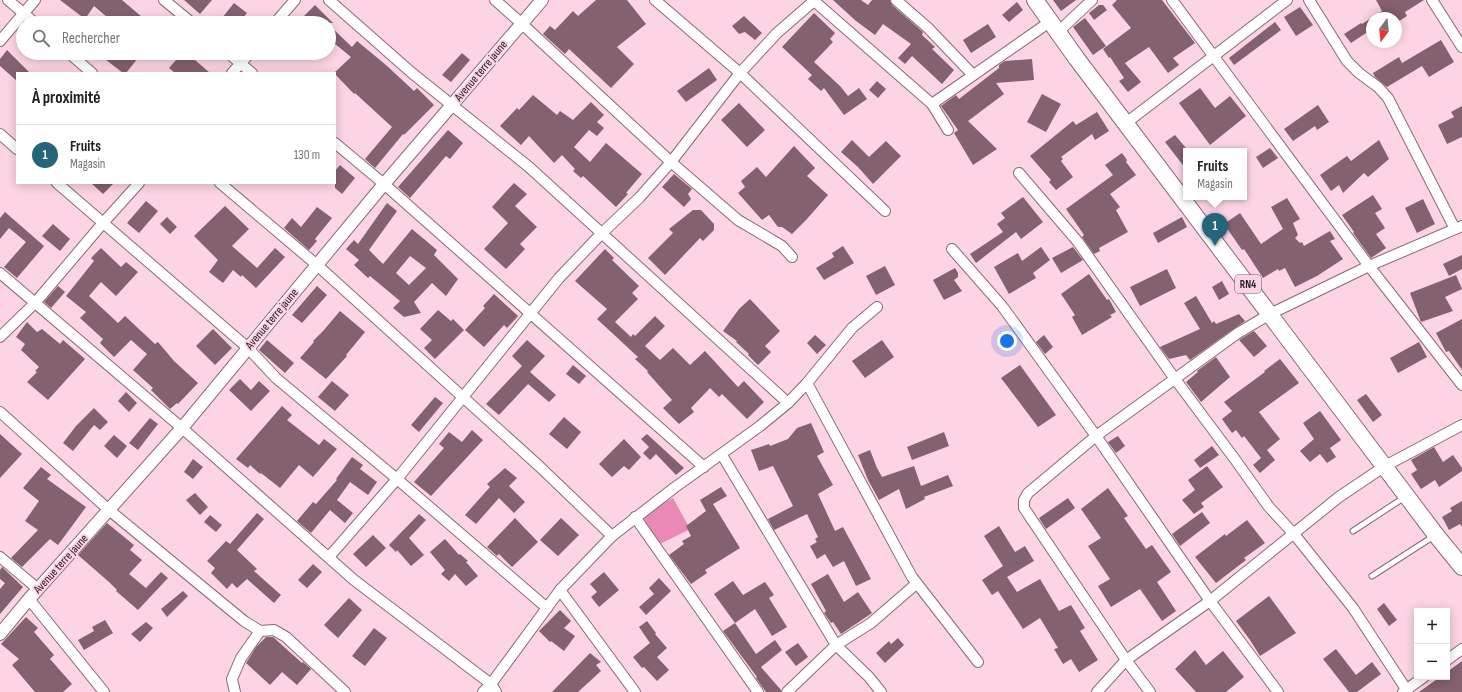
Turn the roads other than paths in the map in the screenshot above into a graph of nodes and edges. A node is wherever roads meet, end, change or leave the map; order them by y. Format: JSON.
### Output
{"nodes":[{"id":1,"x":8,"y":0,"type":"edge"},
{"id":2,"x":35,"y":0,"type":"edge"},
{"id":3,"x":164,"y":0,"type":"edge"},
{"id":4,"x":295,"y":0,"type":"edge"},
{"id":5,"x":329,"y":0,"type":"edge"},
{"id":6,"x":495,"y":0,"type":"edge"},
{"id":7,"x":542,"y":0,"type":"edge"},
{"id":8,"x":655,"y":0,"type":"edge"},
{"id":9,"x":814,"y":0,"type":"edge"},
{"id":10,"x":896,"y":0,"type":"edge"},
{"id":11,"x":1035,"y":0,"type":"edge"},
{"id":12,"x":1092,"y":0,"type":"edge"},
{"id":13,"x":1172,"y":0,"type":"edge"},
{"id":14,"x":1287,"y":0,"type":"edge"},
{"id":15,"x":1309,"y":0,"type":"edge"},
{"id":16,"x":1432,"y":0,"type":"edge"},
{"id":17,"x":24,"y":13,"type":"junction"},
{"id":18,"x":21,"y":16,"type":"edge"},
{"id":19,"x":27,"y":16,"type":"edge"},
{"id":20,"x":183,"y":16,"type":"edge"},
{"id":21,"x":281,"y":16,"type":"edge"},
{"id":22,"x":16,"y":22,"type":"edge"},
{"id":23,"x":521,"y":23,"type":"junction"},
{"id":24,"x":1054,"y":26,"type":"junction"},
{"id":25,"x":0,"y":41,"type":"edge"},
{"id":26,"x":1462,"y":47,"type":"edge"},
{"id":27,"x":1214,"y":57,"type":"junction"},
{"id":28,"x":77,"y":60,"type":"edge"},
{"id":29,"x":236,"y":60,"type":"edge"},
{"id":30,"x":244,"y":60,"type":"edge"},
{"id":31,"x":240,"y":64,"type":"junction"},
{"id":32,"x":91,"y":72,"type":"edge"},
{"id":33,"x":233,"y":72,"type":"edge"},
{"id":34,"x":251,"y":72,"type":"edge"},
{"id":35,"x":740,"y":72,"type":"junction"},
{"id":36,"x":974,"y":75,"type":"junction"},
{"id":37,"x":932,"y":104,"type":"junction"},
{"id":38,"x":452,"y":105,"type":"junction"},
{"id":39,"x":1126,"y":123,"type":"junction"},
{"id":40,"x":948,"y":130,"type":"dead end"},
{"id":41,"x":0,"y":134,"type":"edge"},
{"id":42,"x":336,"y":144,"type":"edge"},
{"id":43,"x":16,"y":148,"type":"edge"},
{"id":44,"x":671,"y":162,"type":"junction"},
{"id":45,"x":1019,"y":173,"type":"dead end"},
{"id":46,"x":58,"y":184,"type":"edge"},
{"id":47,"x":137,"y":184,"type":"edge"},
{"id":48,"x":221,"y":184,"type":"edge"},
{"id":49,"x":384,"y":184,"type":"junction"},
{"id":50,"x":1183,"y":199,"type":"edge"},
{"id":51,"x":1184,"y":200,"type":"edge"},
{"id":52,"x":885,"y":211,"type":"dead end"},
{"id":53,"x":103,"y":223,"type":"junction"},
{"id":54,"x":1458,"y":228,"type":"edge"},
{"id":55,"x":601,"y":234,"type":"junction"},
{"id":56,"x":952,"y":248,"type":"dead end"},
{"id":57,"x":792,"y":257,"type":"dead end"},
{"id":58,"x":317,"y":265,"type":"junction"},
{"id":59,"x":1369,"y":266,"type":"junction"},
{"id":60,"x":0,"y":273,"type":"edge"},
{"id":61,"x":35,"y":303,"type":"junction"},
{"id":62,"x":877,"y":307,"type":"dead end"},
{"id":63,"x":530,"y":314,"type":"junction"},
{"id":64,"x":1270,"y":314,"type":"junction"},
{"id":65,"x":0,"y":337,"type":"edge"},
{"id":66,"x":248,"y":348,"type":"junction"},
{"id":67,"x":1175,"y":379,"type":"junction"},
{"id":68,"x":807,"y":383,"type":"junction"},
{"id":69,"x":1462,"y":385,"type":"edge"},
{"id":70,"x":463,"y":397,"type":"junction"},
{"id":71,"x":788,"y":403,"type":"junction"},
{"id":72,"x":0,"y":412,"type":"edge"},
{"id":73,"x":1462,"y":425,"type":"edge"},
{"id":74,"x":182,"y":428,"type":"junction"},
{"id":75,"x":1096,"y":436,"type":"junction"},
{"id":76,"x":722,"y":455,"type":"junction"},
{"id":77,"x":1385,"y":466,"type":"junction"},
{"id":78,"x":704,"y":467,"type":"junction"},
{"id":79,"x":397,"y":479,"type":"junction"},
{"id":80,"x":1407,"y":496,"type":"junction"},
{"id":81,"x":109,"y":510,"type":"junction"},
{"id":82,"x":635,"y":517,"type":"junction"},
{"id":83,"x":1352,"y":531,"type":"dead end"},
{"id":84,"x":1294,"y":534,"type":"junction"},
{"id":85,"x":1436,"y":535,"type":"junction"},
{"id":86,"x":612,"y":536,"type":"junction"},
{"id":87,"x":0,"y":556,"type":"edge"},
{"id":88,"x":329,"y":557,"type":"junction"},
{"id":89,"x":1462,"y":567,"type":"edge"},
{"id":90,"x":1372,"y":576,"type":"dead end"},
{"id":91,"x":916,"y":584,"type":"junction"},
{"id":92,"x":38,"y":589,"type":"junction"},
{"id":93,"x":560,"y":590,"type":"junction"},
{"id":94,"x":28,"y":599,"type":"junction"},
{"id":95,"x":1210,"y":601,"type":"junction"},
{"id":96,"x":547,"y":608,"type":"junction"},
{"id":97,"x":260,"y":631,"type":"junction"},
{"id":98,"x":0,"y":634,"type":"edge"},
{"id":99,"x":836,"y":645,"type":"junction"},
{"id":100,"x":1462,"y":649,"type":"edge"},
{"id":101,"x":1450,"y":658,"type":"edge"},
{"id":102,"x":1126,"y":660,"type":"junction"},
{"id":103,"x":978,"y":662,"type":"dead end"},
{"id":104,"x":1420,"y":680,"type":"edge"},
{"id":105,"x":493,"y":688,"type":"edge"},
{"id":106,"x":1405,"y":691,"type":"edge"},
{"id":107,"x":104,"y":692,"type":"edge"},
{"id":108,"x":235,"y":692,"type":"edge"},
{"id":109,"x":345,"y":692,"type":"edge"},
{"id":110,"x":483,"y":692,"type":"edge"},
{"id":111,"x":635,"y":692,"type":"edge"},
{"id":112,"x":758,"y":692,"type":"edge"},
{"id":113,"x":788,"y":692,"type":"edge"},
{"id":114,"x":881,"y":692,"type":"edge"},
{"id":115,"x":1097,"y":692,"type":"edge"},
{"id":116,"x":1150,"y":692,"type":"edge"},
{"id":117,"x":1278,"y":692,"type":"edge"}],
"edges":[{"from":1,"to":17,"type":"street"},
{"from":2,"to":17,"type":"street"},
{"from":3,"to":20,"type":"street"},
{"from":4,"to":21,"type":"street"},
{"from":5,"to":38,"type":"street"},
{"from":6,"to":23,"type":"street"},
{"from":7,"to":23,"type":"street","name":"Avenue terre jaune"},
{"from":8,"to":35,"type":"street"},
{"from":9,"to":35,"type":"street"},
{"from":9,"to":37,"type":"street"},
{"from":10,"to":36,"type":"street"},
{"from":11,"to":24,"type":"highway","number":"RN4"},
{"from":12,"to":24,"type":"street"},
{"from":13,"to":27,"type":"street"},
{"from":14,"to":27,"type":"street"},
{"from":15,"to":54,"type":"street"},
{"from":16,"to":26,"type":"street"},
{"from":17,"to":18,"type":"street"},
{"from":17,"to":19,"type":"street"},
{"from":22,"to":25,"type":"street"},
{"from":23,"to":38,"type":"street","name":"Avenue terre jaune"},
{"from":23,"to":44,"type":"street"},
{"from":24,"to":36,"type":"street"},
{"from":24,"to":39,"type":"highway","number":"RN4"},
{"from":27,"to":39,"type":"street"},
{"from":27,"to":59,"type":"street"},
{"from":28,"to":32,"type":"street"},
{"from":29,"to":31,"type":"street"},
{"from":30,"to":31,"type":"street"},
{"from":31,"to":33,"type":"street"},
{"from":31,"to":34,"type":"street"},
{"from":35,"to":44,"type":"street"},
{"from":35,"to":52,"type":"street"},
{"from":36,"to":37,"type":"street"},
{"from":37,"to":40,"type":"street"},
{"from":38,"to":49,"type":"street","name":"Avenue terre jaune"},
{"from":38,"to":55,"type":"street"},
{"from":39,"to":50,"type":"highway","number":"RN4"},
{"from":41,"to":43,"type":"street"},
{"from":42,"to":49,"type":"street"},
{"from":44,"to":55,"type":"street"},
{"from":44,"to":57,"type":"street"},
{"from":45,"to":67,"type":"street"},
{"from":46,"to":53,"type":"street"},
{"from":47,"to":53,"type":"street"},
{"from":48,"to":58,"type":"street"},
{"from":49,"to":58,"type":"street","name":"Avenue terre jaune"},
{"from":49,"to":63,"type":"street"},
{"from":51,"to":64,"type":"highway","number":"RN4"},
{"from":53,"to":61,"type":"street"},
{"from":53,"to":66,"type":"street"},
{"from":54,"to":59,"type":"street"},
{"from":55,"to":63,"type":"street"},
{"from":55,"to":71,"type":"street"},
{"from":56,"to":75,"type":"street"},
{"from":58,"to":66,"type":"street","name":"Avenue terre jaune"},
{"from":58,"to":70,"type":"street"},
{"from":59,"to":64,"type":"street"},
{"from":59,"to":69,"type":"street"},
{"from":60,"to":61,"type":"street"},
{"from":61,"to":65,"type":"street"},
{"from":61,"to":74,"type":"street"},
{"from":62,"to":68,"type":"street"},
{"from":63,"to":70,"type":"street"},
{"from":63,"to":78,"type":"street"},
{"from":64,"to":67,"type":"street"},
{"from":64,"to":77,"type":"highway","number":"RN4"},
{"from":66,"to":74,"type":"street","name":"Avenue terre jaune"},
{"from":66,"to":79,"type":"street"},
{"from":67,"to":75,"type":"street"},
{"from":67,"to":84,"type":"street"},
{"from":68,"to":71,"type":"street"},
{"from":68,"to":91,"type":"street"},
{"from":70,"to":79,"type":"street"},
{"from":70,"to":86,"type":"street"},
{"from":71,"to":76,"type":"street"},
{"from":72,"to":81,"type":"street"},
{"from":73,"to":77,"type":"street"},
{"from":74,"to":81,"type":"street","name":"Avenue terre jaune"},
{"from":74,"to":88,"type":"street"},
{"from":75,"to":95,"type":"street"},
{"from":75,"to":102,"type":"street"},
{"from":76,"to":78,"type":"street"},
{"from":76,"to":99,"type":"street"},
{"from":77,"to":80,"type":"highway","number":"RN4"},
{"from":77,"to":84,"type":"street"},
{"from":78,"to":82,"type":"street"},
{"from":79,"to":88,"type":"street"},
{"from":79,"to":96,"type":"street"},
{"from":80,"to":83,"type":"lane"},
{"from":80,"to":85,"type":"highway","number":"RN4"},
{"from":81,"to":92,"type":"street","name":"Avenue terre jaune"},
{"from":81,"to":97,"type":"street"},
{"from":82,"to":86,"type":"street"},
{"from":82,"to":112,"type":"street"},
{"from":84,"to":95,"type":"street"},
{"from":84,"to":106,"type":"street"},
{"from":85,"to":89,"type":"highway","number":"RN4"},
{"from":85,"to":90,"type":"lane"},
{"from":86,"to":93,"type":"street"},
{"from":87,"to":92,"type":"street"},
{"from":88,"to":105,"type":"street"},
{"from":91,"to":99,"type":"street"},
{"from":91,"to":103,"type":"street"},
{"from":92,"to":94,"type":"street","name":"Avenue terre jaune"},
{"from":93,"to":96,"type":"street"},
{"from":93,"to":111,"type":"street"},
{"from":94,"to":98,"type":"street","name":"Avenue terre jaune"},
{"from":94,"to":107,"type":"street"},
{"from":95,"to":102,"type":"street"},
{"from":95,"to":117,"type":"street"},
{"from":96,"to":105,"type":"street"},
{"from":97,"to":108,"type":"street"},
{"from":97,"to":109,"type":"street"},
{"from":99,"to":113,"type":"street"},
{"from":99,"to":114,"type":"street"},
{"from":100,"to":101,"type":"street"},
{"from":102,"to":115,"type":"street"},
{"from":102,"to":116,"type":"street"},
{"from":104,"to":106,"type":"street"},
{"from":105,"to":110,"type":"street"}]}
